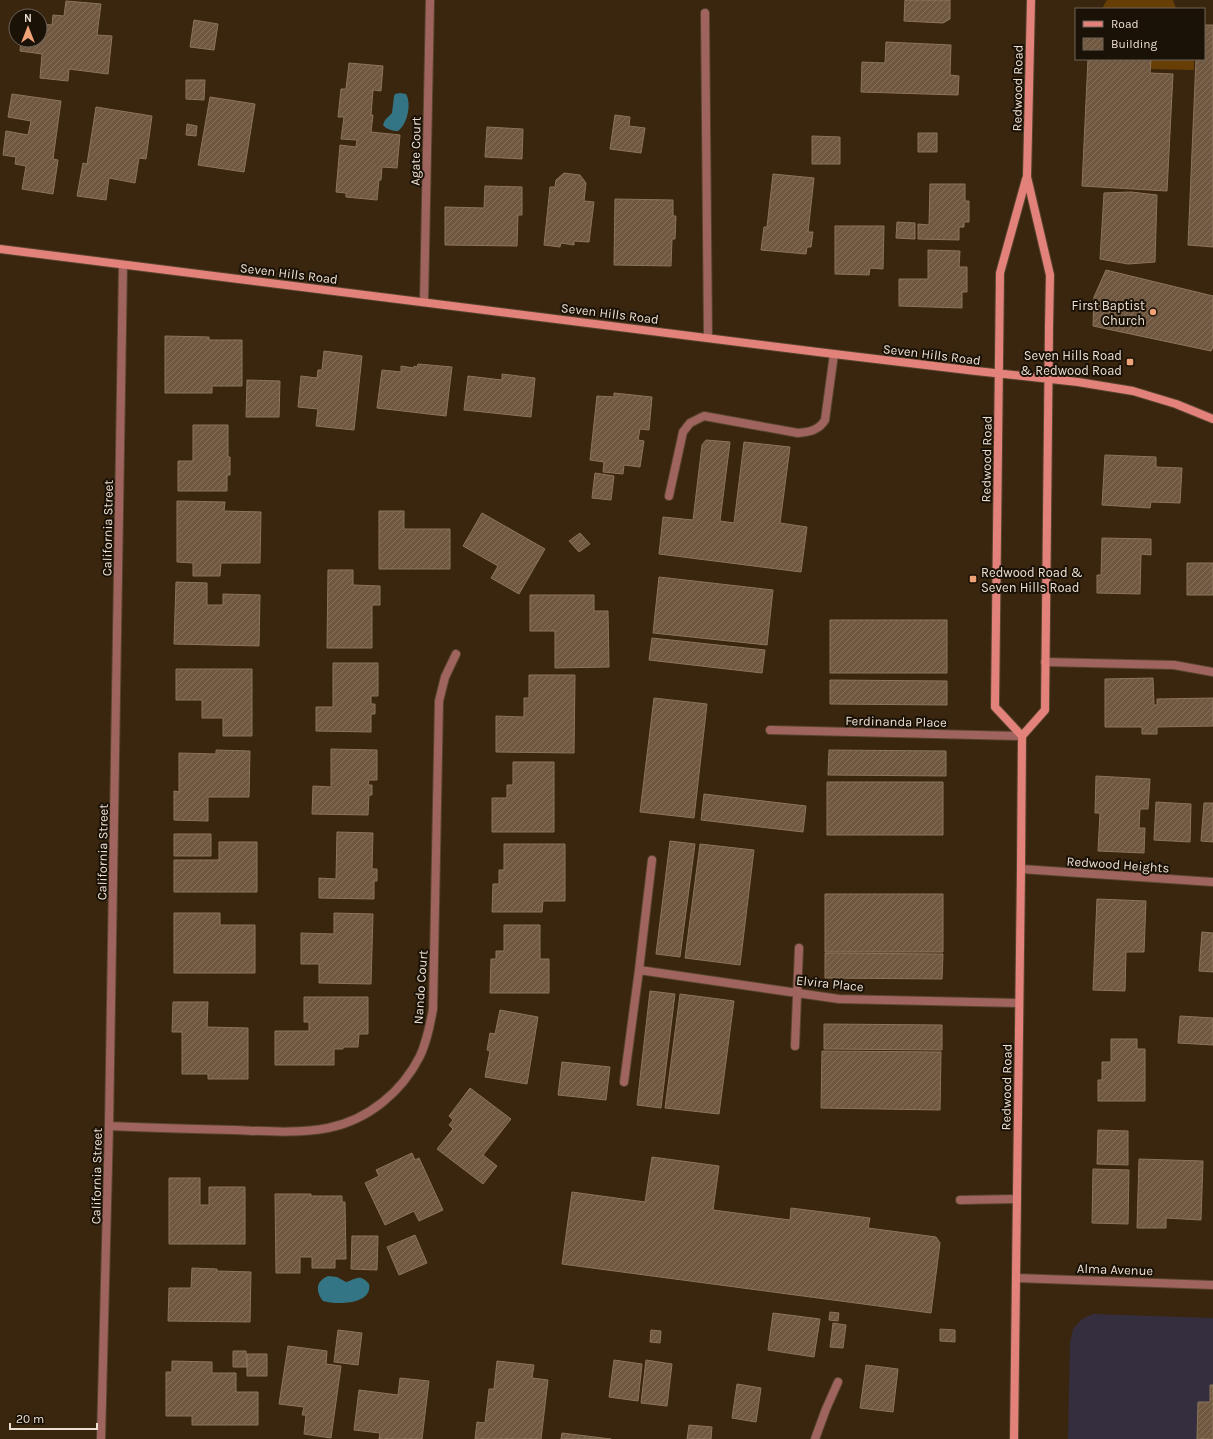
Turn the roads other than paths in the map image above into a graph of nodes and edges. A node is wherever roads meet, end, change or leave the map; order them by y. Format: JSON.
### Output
{"nodes":[{"id":1,"x":430,"y":0,"type":"edge"},
{"id":2,"x":1030,"y":0,"type":"edge"},
{"id":3,"x":705,"y":13,"type":"dead end"},
{"id":4,"x":1027,"y":177,"type":"junction"},
{"id":5,"x":0,"y":249,"type":"edge"},
{"id":6,"x":123,"y":265,"type":"junction"},
{"id":7,"x":424,"y":302,"type":"junction"},
{"id":8,"x":708,"y":338,"type":"junction"},
{"id":9,"x":834,"y":354,"type":"junction"},
{"id":10,"x":999,"y":374,"type":"junction"},
{"id":11,"x":1048,"y":379,"type":"junction"},
{"id":12,"x":1213,"y":419,"type":"edge"},
{"id":13,"x":669,"y":496,"type":"dead end"},
{"id":14,"x":456,"y":654,"type":"dead end"},
{"id":15,"x":1045,"y":662,"type":"junction"},
{"id":16,"x":1213,"y":672,"type":"edge"},
{"id":17,"x":770,"y":730,"type":"dead end"},
{"id":18,"x":1022,"y":736,"type":"junction"},
{"id":19,"x":652,"y":860,"type":"dead end"},
{"id":20,"x":1021,"y":869,"type":"junction"},
{"id":21,"x":1213,"y":882,"type":"edge"},
{"id":22,"x":799,"y":948,"type":"dead end"},
{"id":23,"x":639,"y":970,"type":"junction"},
{"id":24,"x":797,"y":992,"type":"junction"},
{"id":25,"x":1019,"y":1003,"type":"junction"},
{"id":26,"x":795,"y":1046,"type":"dead end"},
{"id":27,"x":624,"y":1082,"type":"dead end"},
{"id":28,"x":109,"y":1126,"type":"junction"},
{"id":29,"x":960,"y":1200,"type":"dead end"},
{"id":30,"x":1016,"y":1200,"type":"junction"},
{"id":31,"x":1016,"y":1278,"type":"junction"},
{"id":32,"x":1213,"y":1285,"type":"edge"},
{"id":33,"x":838,"y":1382,"type":"dead end"},
{"id":34,"x":101,"y":1439,"type":"edge"},
{"id":35,"x":815,"y":1439,"type":"edge"},
{"id":36,"x":1014,"y":1439,"type":"edge"}],
"edges":[{"from":1,"to":7,"type":"street","name":"Agate Court"},
{"from":2,"to":4,"type":"main road","name":"Redwood Road"},
{"from":3,"to":8,"type":"street"},
{"from":4,"to":10,"type":"main road","name":"Redwood Road"},
{"from":4,"to":11,"type":"main road","name":"Redwood Road"},
{"from":5,"to":6,"type":"main road","name":"Seven Hills Road"},
{"from":6,"to":7,"type":"main road","name":"Seven Hills Road"},
{"from":6,"to":28,"type":"street","name":"California Street"},
{"from":7,"to":8,"type":"main road","name":"Seven Hills Road"},
{"from":8,"to":9,"type":"main road","name":"Seven Hills Road"},
{"from":9,"to":10,"type":"main road","name":"Seven Hills Road"},
{"from":9,"to":13,"type":"street"},
{"from":10,"to":11,"type":"main road","name":"Seven Hills Road"},
{"from":10,"to":18,"type":"main road","name":"Redwood Road"},
{"from":11,"to":12,"type":"main road","name":"Seven Hills Road"},
{"from":11,"to":15,"type":"main road","name":"Redwood Road"},
{"from":14,"to":28,"type":"street","name":"Nando Court"},
{"from":15,"to":16,"type":"street"},
{"from":15,"to":18,"type":"main road","name":"Redwood Road"},
{"from":17,"to":18,"type":"street","name":"Ferdinanda Place"},
{"from":18,"to":20,"type":"main road","name":"Redwood Road"},
{"from":19,"to":23,"type":"street"},
{"from":20,"to":21,"type":"street","name":"Redwood Heights"},
{"from":20,"to":25,"type":"main road","name":"Redwood Road"},
{"from":22,"to":24,"type":"street"},
{"from":23,"to":24,"type":"street","name":"Elvira Place"},
{"from":23,"to":27,"type":"street"},
{"from":24,"to":25,"type":"street","name":"Elvira Place"},
{"from":24,"to":26,"type":"street"},
{"from":25,"to":30,"type":"main road","name":"Redwood Road"},
{"from":28,"to":34,"type":"street","name":"California Street"},
{"from":29,"to":30,"type":"street"},
{"from":30,"to":31,"type":"main road","name":"Redwood Road"},
{"from":31,"to":32,"type":"street","name":"Alma Avenue"},
{"from":31,"to":36,"type":"main road","name":"Redwood Road"},
{"from":33,"to":35,"type":"street"}]}
